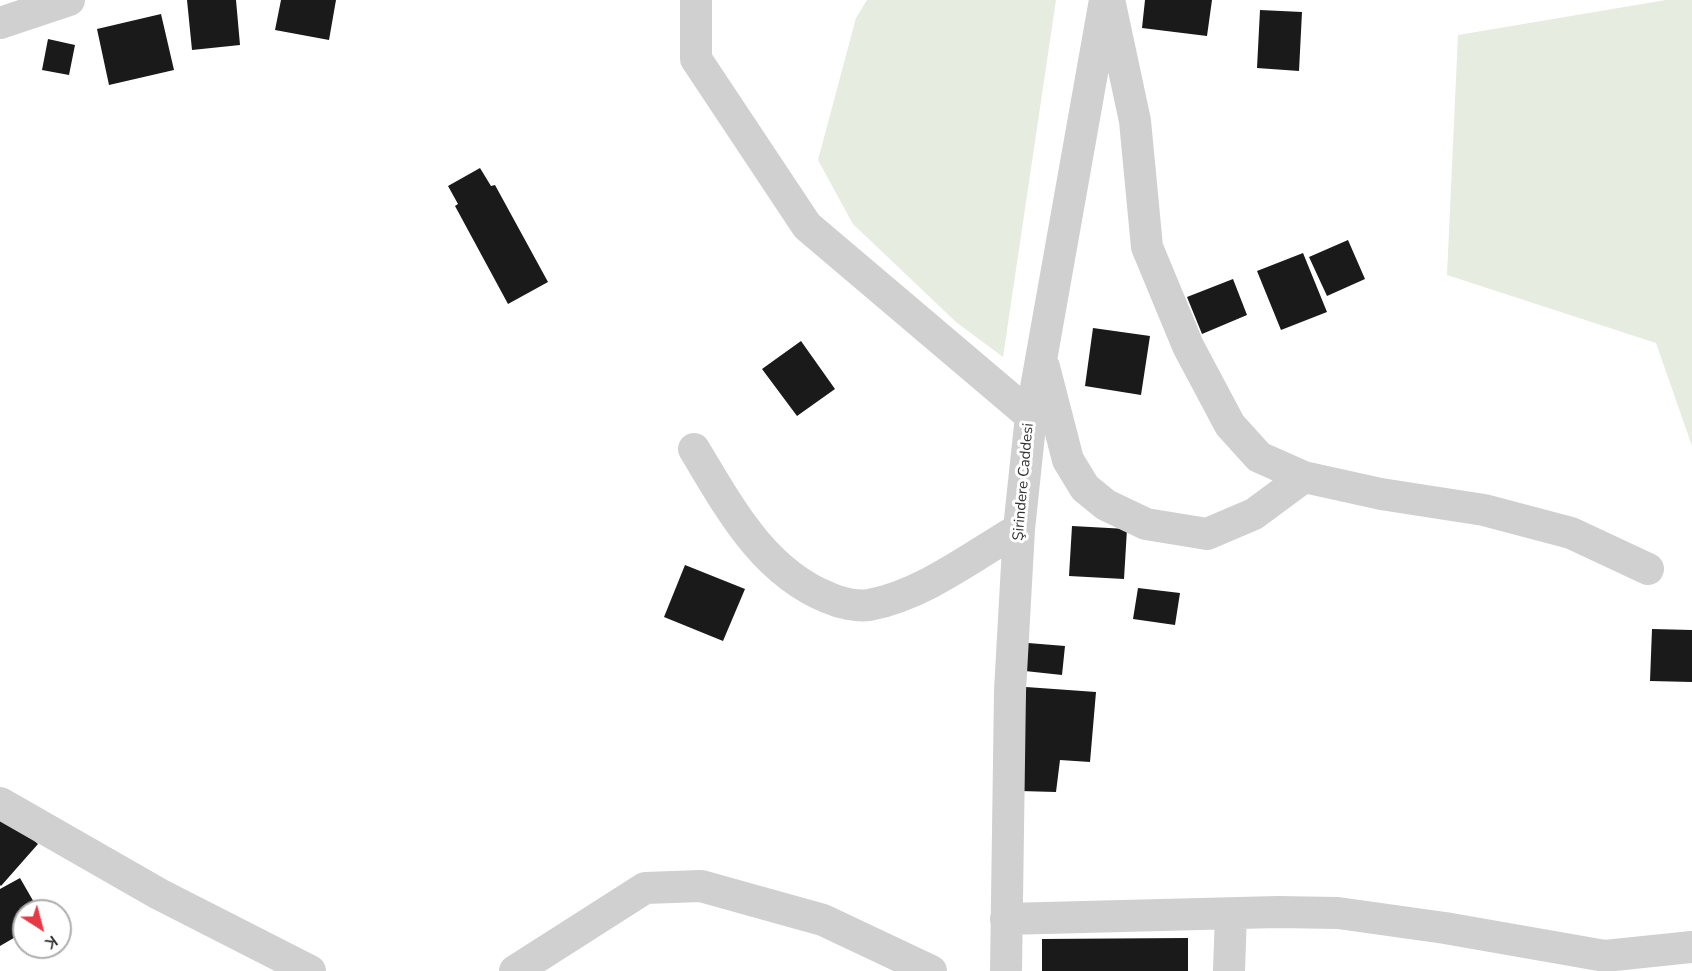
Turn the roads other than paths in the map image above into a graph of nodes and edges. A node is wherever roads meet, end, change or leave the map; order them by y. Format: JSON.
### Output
{"nodes":[{"id":1,"x":69,"y":0,"type":"edge"},
{"id":2,"x":696,"y":0,"type":"edge"},
{"id":3,"x":1107,"y":0,"type":"edge"},
{"id":4,"x":0,"y":22,"type":"edge"},
{"id":5,"x":1041,"y":357,"type":"junction"},
{"id":6,"x":1031,"y":416,"type":"junction"},
{"id":7,"x":694,"y":449,"type":"dead end"},
{"id":8,"x":1305,"y":477,"type":"junction"},
{"id":9,"x":1019,"y":529,"type":"junction"},
{"id":10,"x":1648,"y":569,"type":"dead end"},
{"id":11,"x":0,"y":803,"type":"edge"},
{"id":12,"x":1231,"y":914,"type":"junction"},
{"id":13,"x":1006,"y":919,"type":"junction"},
{"id":14,"x":1692,"y":946,"type":"edge"},
{"id":15,"x":310,"y":971,"type":"edge"},
{"id":16,"x":515,"y":971,"type":"edge"},
{"id":17,"x":931,"y":971,"type":"edge"},
{"id":18,"x":1006,"y":971,"type":"edge"},
{"id":19,"x":1229,"y":971,"type":"edge"}],
"edges":[{"from":1,"to":4,"type":"street"},
{"from":2,"to":6,"type":"street"},
{"from":3,"to":5,"type":"street","name":"Şirindere Caddesi"},
{"from":3,"to":8,"type":"street"},
{"from":5,"to":6,"type":"street","name":"Şirindere Caddesi"},
{"from":5,"to":8,"type":"street"},
{"from":6,"to":9,"type":"street","name":"Şirindere Caddesi"},
{"from":7,"to":9,"type":"street"},
{"from":8,"to":10,"type":"street"},
{"from":9,"to":13,"type":"street","name":"Şirindere Caddesi"},
{"from":11,"to":15,"type":"street"},
{"from":12,"to":13,"type":"street"},
{"from":12,"to":14,"type":"street"},
{"from":12,"to":19,"type":"street"},
{"from":13,"to":18,"type":"street","name":"Şirindere Caddesi"},
{"from":16,"to":17,"type":"street"}]}
